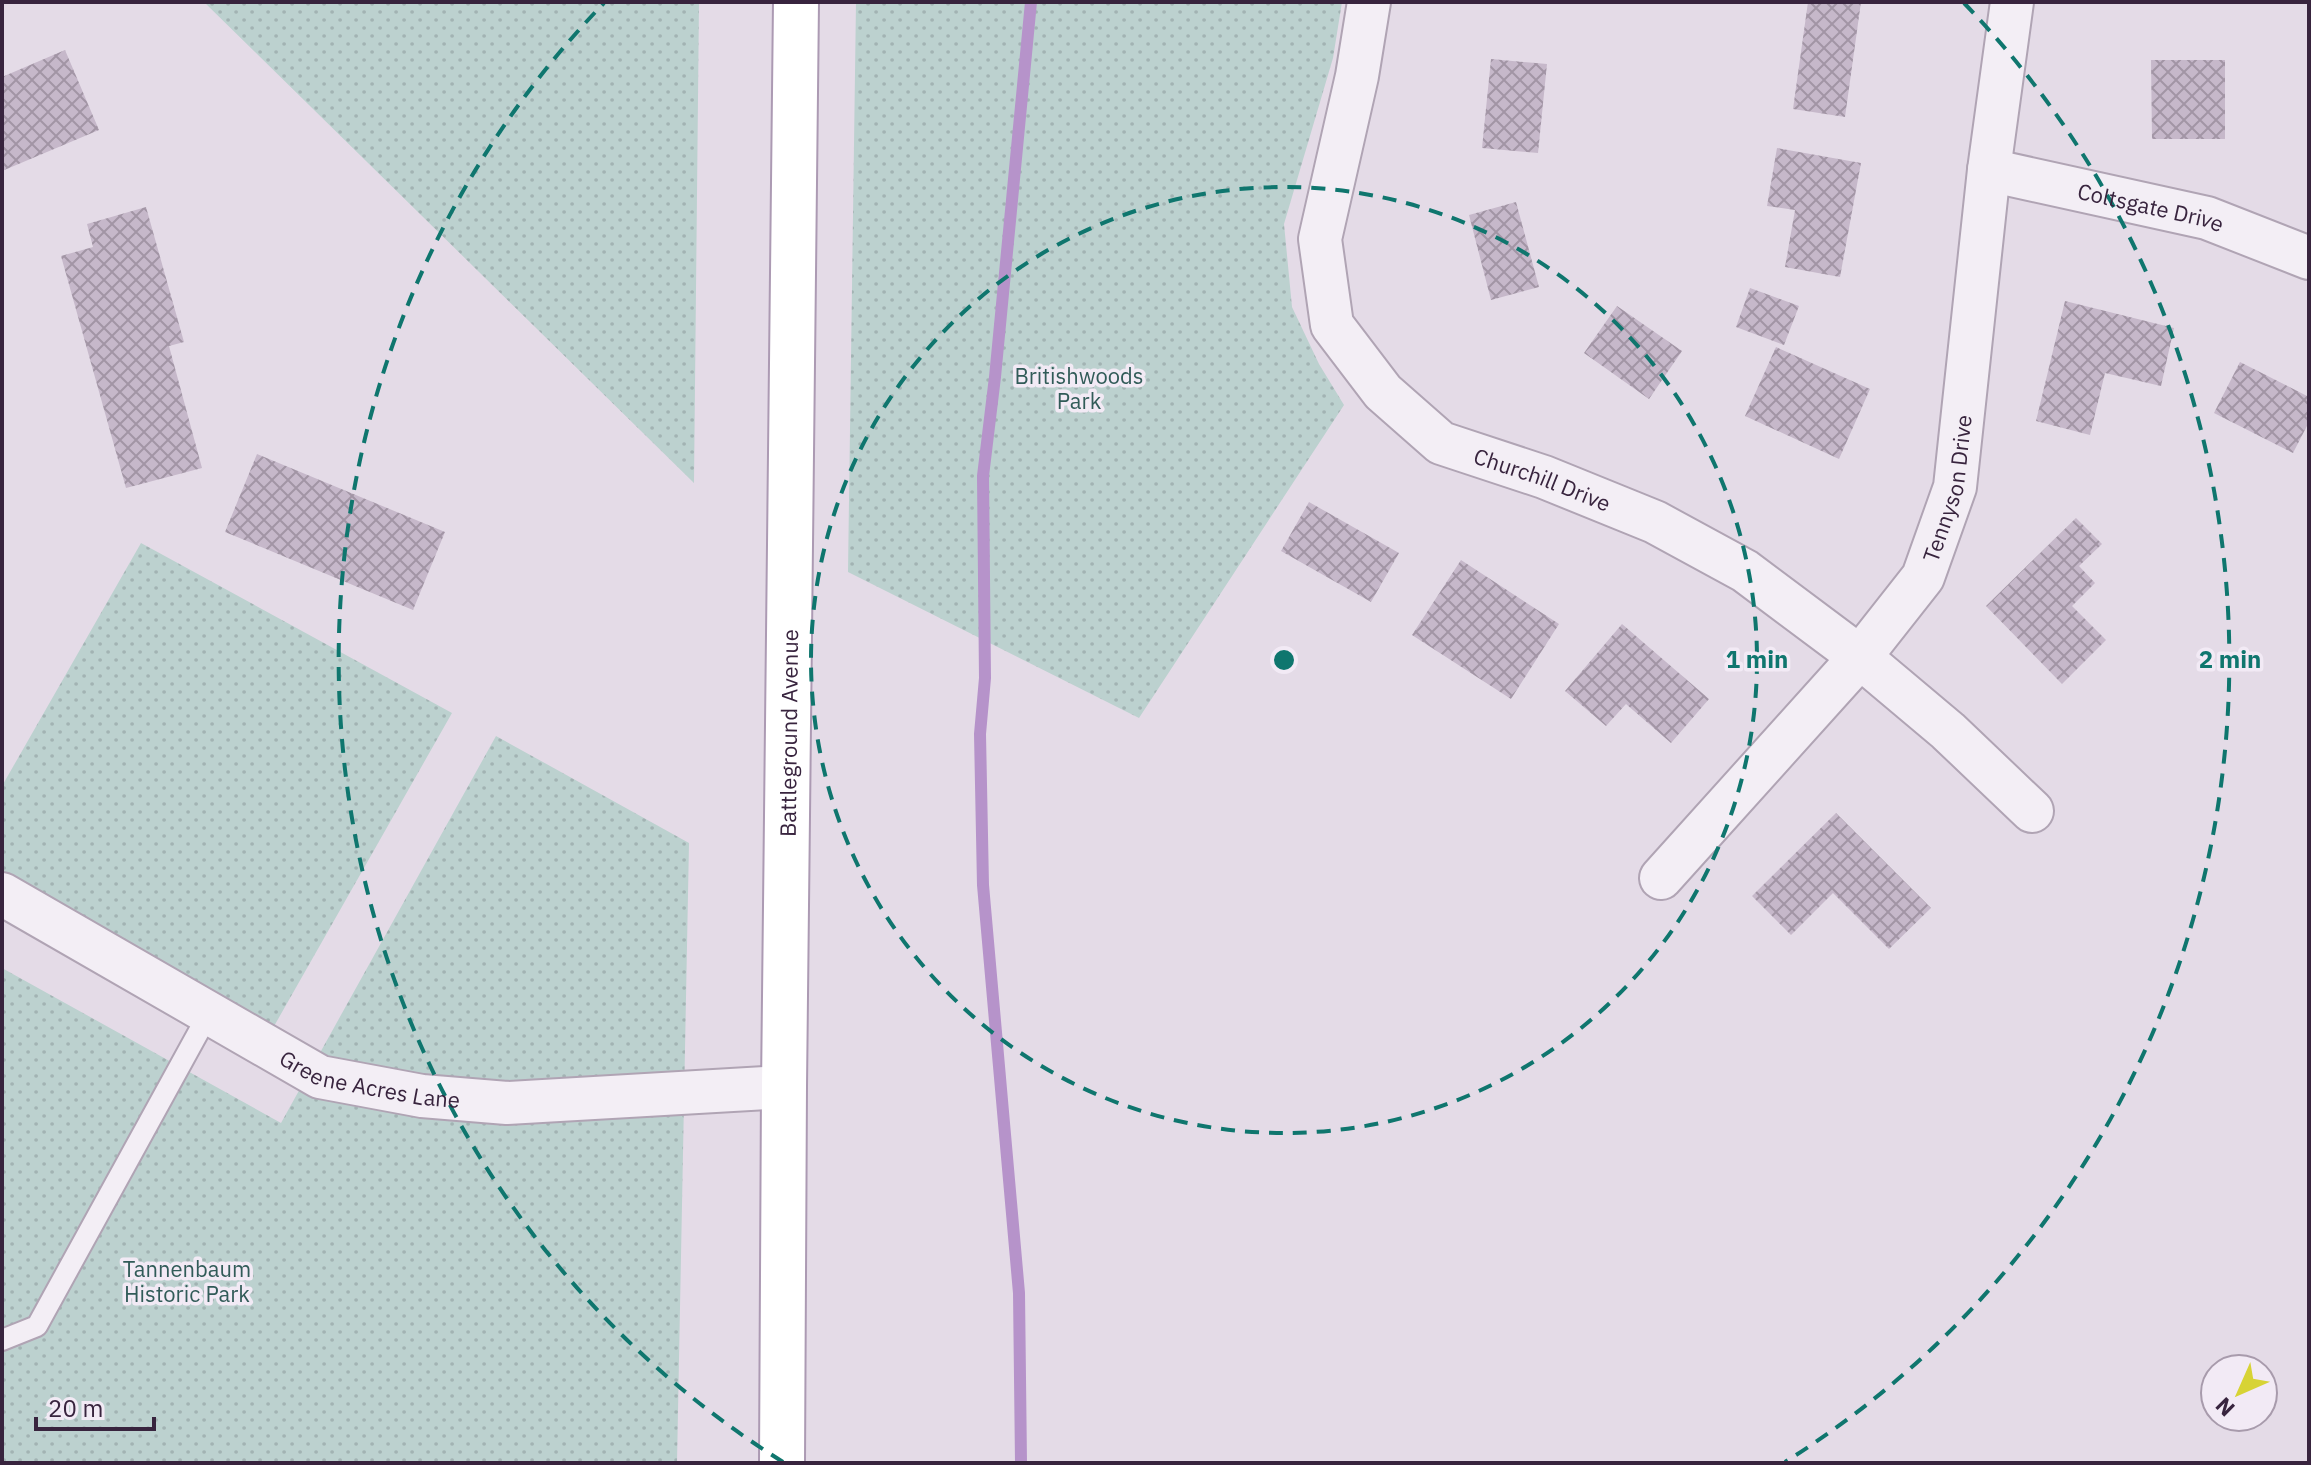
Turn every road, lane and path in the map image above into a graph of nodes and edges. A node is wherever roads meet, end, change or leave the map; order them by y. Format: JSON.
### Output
{"nodes":[{"id":1,"x":796,"y":2,"type":"edge"},
{"id":2,"x":1369,"y":2,"type":"edge"},
{"id":3,"x":2012,"y":2,"type":"edge"},
{"id":4,"x":1989,"y":170,"type":"junction"},
{"id":5,"x":2309,"y":258,"type":"edge"},
{"id":6,"x":1860,"y":657,"type":"junction"},
{"id":7,"x":2032,"y":811,"type":"dead end"},
{"id":8,"x":1661,"y":878,"type":"dead end"},
{"id":9,"x":2,"y":894,"type":"edge"},
{"id":10,"x":209,"y":1013,"type":"junction"},
{"id":11,"x":784,"y":1087,"type":"junction"},
{"id":12,"x":2,"y":1340,"type":"edge"},
{"id":13,"x":782,"y":1463,"type":"edge"}],
"edges":[{"from":1,"to":11,"type":"main road","name":"Battleground Avenue"},
{"from":2,"to":6,"type":"street","name":"Churchill Drive"},
{"from":3,"to":4,"type":"street","name":"Tennyson Drive"},
{"from":4,"to":5,"type":"street","name":"Coltsgate Drive"},
{"from":4,"to":6,"type":"street","name":"Tennyson Drive"},
{"from":6,"to":7,"type":"street","name":"Churchill Drive"},
{"from":6,"to":8,"type":"street","name":"Tennyson Drive"},
{"from":9,"to":10,"type":"street","name":"Greene Acres Lane"},
{"from":10,"to":11,"type":"street","name":"Greene Acres Lane"},
{"from":10,"to":12,"type":"lane"},
{"from":11,"to":13,"type":"main road","name":"Battleground Avenue"}]}
